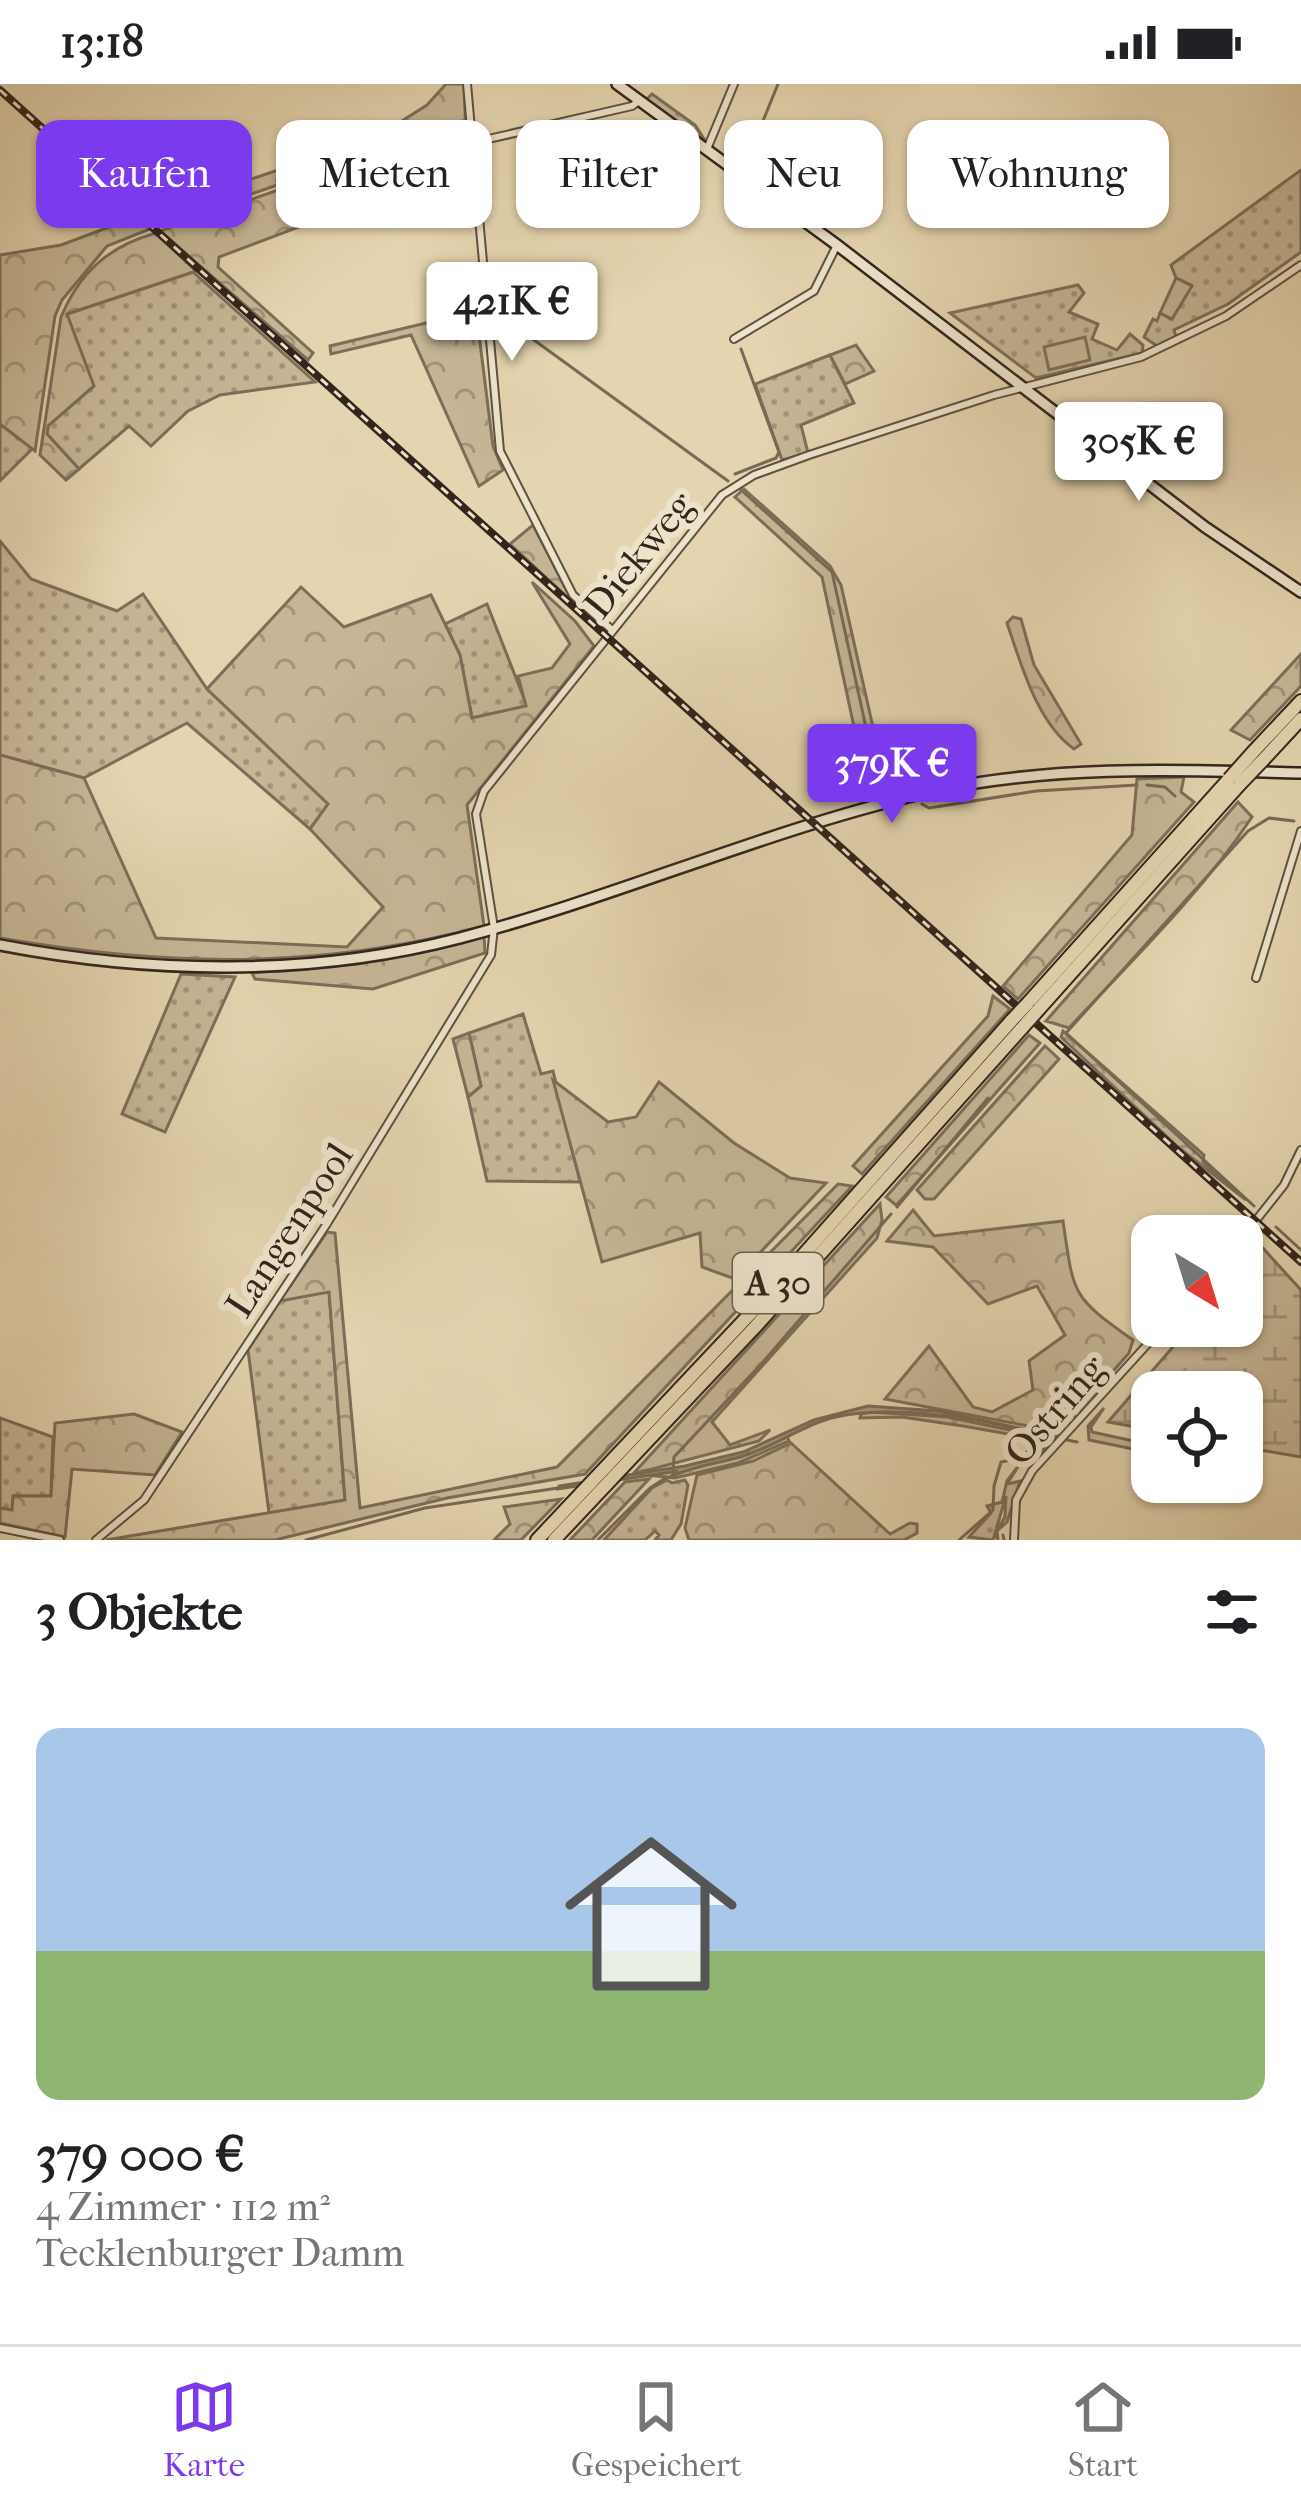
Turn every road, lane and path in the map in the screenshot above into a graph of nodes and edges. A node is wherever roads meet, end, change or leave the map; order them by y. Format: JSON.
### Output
{"nodes":[{"id":1,"x":467,"y":84,"type":"edge"},
{"id":2,"x":617,"y":84,"type":"edge"},
{"id":3,"x":734,"y":84,"type":"edge"},
{"id":4,"x":640,"y":100,"type":"junction"},
{"id":5,"x":469,"y":120,"type":"edge"},
{"id":6,"x":492,"y":138,"type":"edge"},
{"id":7,"x":707,"y":149,"type":"junction"},
{"id":8,"x":479,"y":228,"type":"edge"},
{"id":9,"x":837,"y":244,"type":"junction"},
{"id":10,"x":1301,"y":265,"type":"edge"},
{"id":11,"x":734,"y":338,"type":"dead end"},
{"id":12,"x":1023,"y":388,"type":"junction"},
{"id":13,"x":1301,"y":592,"type":"edge"},
{"id":14,"x":612,"y":630,"type":"junction"},
{"id":15,"x":1301,"y":701,"type":"edge"},
{"id":16,"x":1301,"y":719,"type":"edge"},
{"id":17,"x":1258,"y":756,"type":"junction"},
{"id":18,"x":1301,"y":773,"type":"edge"},
{"id":19,"x":1301,"y":831,"type":"edge"},
{"id":20,"x":494,"y":928,"type":"junction"},
{"id":21,"x":0,"y":945,"type":"edge"},
{"id":22,"x":1256,"y":978,"type":"dead end"},
{"id":23,"x":1017,"y":1024,"type":"junction"},
{"id":24,"x":1301,"y":1150,"type":"edge"},
{"id":25,"x":1299,"y":1161,"type":"edge"},
{"id":26,"x":1260,"y":1215,"type":"edge"},
{"id":27,"x":1145,"y":1347,"type":"edge"},
{"id":28,"x":0,"y":1528,"type":"edge"},
{"id":29,"x":60,"y":1540,"type":"edge"},
{"id":30,"x":96,"y":1540,"type":"edge"},
{"id":31,"x":537,"y":1540,"type":"edge"},
{"id":32,"x":554,"y":1540,"type":"edge"},
{"id":33,"x":1014,"y":1540,"type":"edge"}],
"edges":[{"from":1,"to":5,"type":"street"},
{"from":2,"to":4,"type":"main road"},
{"from":3,"to":7,"type":"street"},
{"from":4,"to":6,"type":"street"},
{"from":4,"to":7,"type":"main road"},
{"from":7,"to":9,"type":"main road"},
{"from":8,"to":14,"type":"street"},
{"from":9,"to":11,"type":"street"},
{"from":9,"to":12,"type":"main road"},
{"from":10,"to":12,"type":"street","name":"Diekweg"},
{"from":12,"to":13,"type":"main road"},
{"from":12,"to":14,"type":"street","name":"Diekweg"},
{"from":14,"to":20,"type":"street","name":"Diekweg"},
{"from":15,"to":17,"type":"highway","number":"A 30"},
{"from":16,"to":17,"type":"highway","number":"A 30"},
{"from":17,"to":23,"type":"highway","number":"A 30","bridge":true},
{"from":18,"to":20,"type":"main road"},
{"from":19,"to":22,"type":"street"},
{"from":20,"to":21,"type":"main road"},
{"from":20,"to":30,"type":"street","name":"Langenpool"},
{"from":23,"to":31,"type":"highway","number":"A 30"},
{"from":23,"to":32,"type":"highway","number":"A 30"},
{"from":24,"to":25,"type":"street"},
{"from":25,"to":26,"type":"street"},
{"from":27,"to":33,"type":"street","name":"Ostring"},
{"from":28,"to":29,"type":"street"}]}
